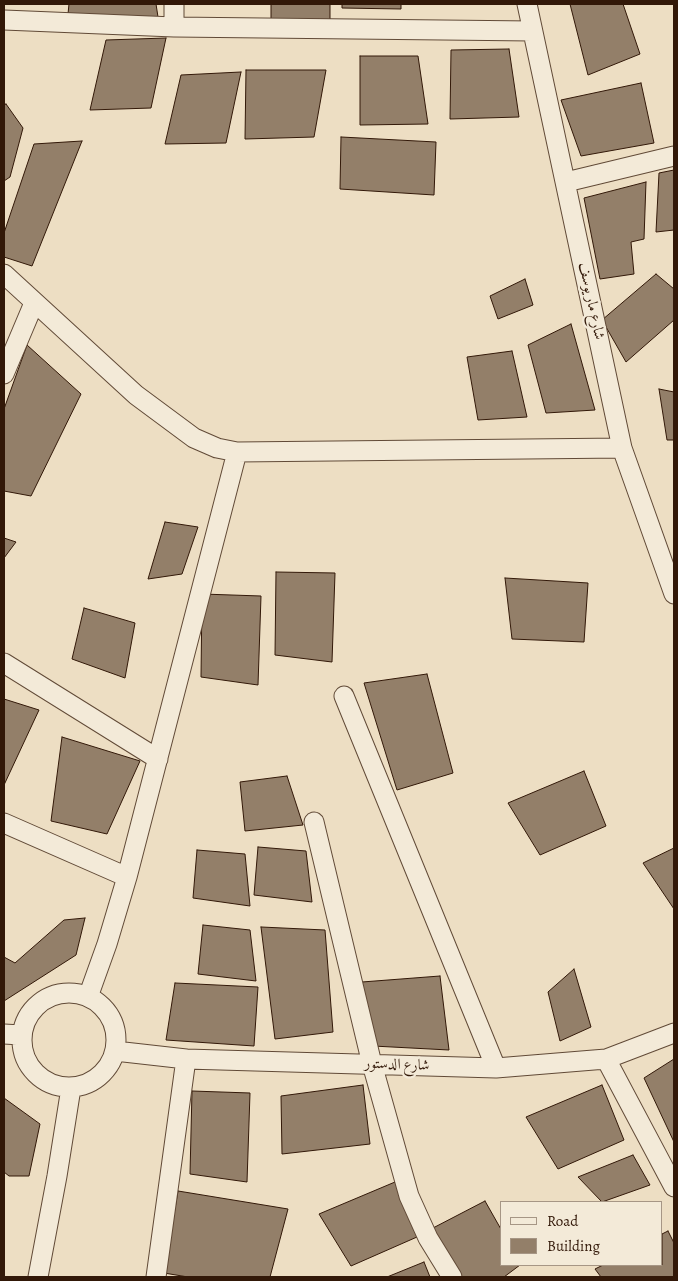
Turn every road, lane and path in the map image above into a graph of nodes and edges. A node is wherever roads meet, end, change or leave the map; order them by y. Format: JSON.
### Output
{"nodes":[{"id":1,"x":174,"y":4,"type":"edge"},
{"id":2,"x":526,"y":4,"type":"edge"},
{"id":3,"x":4,"y":20,"type":"edge"},
{"id":4,"x":174,"y":27,"type":"junction"},
{"id":5,"x":532,"y":31,"type":"junction"},
{"id":6,"x":674,"y":156,"type":"edge"},
{"id":7,"x":566,"y":182,"type":"junction"},
{"id":8,"x":4,"y":274,"type":"edge"},
{"id":9,"x":34,"y":303,"type":"junction"},
{"id":10,"x":4,"y":374,"type":"edge"},
{"id":11,"x":622,"y":448,"type":"junction"},
{"id":12,"x":237,"y":452,"type":"junction"},
{"id":13,"x":674,"y":594,"type":"edge"},
{"id":14,"x":4,"y":663,"type":"edge"},
{"id":15,"x":344,"y":696,"type":"dead end"},
{"id":16,"x":158,"y":759,"type":"junction"},
{"id":17,"x":314,"y":822,"type":"dead end"},
{"id":18,"x":4,"y":823,"type":"edge"},
{"id":19,"x":127,"y":877,"type":"junction"},
{"id":20,"x":88,"y":996,"type":"junction"},
{"id":21,"x":674,"y":1033,"type":"edge"},
{"id":22,"x":13,"y":1035,"type":"edge"},
{"id":23,"x":115,"y":1051,"type":"junction"},
{"id":24,"x":186,"y":1059,"type":"junction"},
{"id":25,"x":606,"y":1059,"type":"junction"},
{"id":26,"x":372,"y":1064,"type":"junction"},
{"id":27,"x":496,"y":1068,"type":"junction"},
{"id":28,"x":71,"y":1088,"type":"junction"},
{"id":29,"x":674,"y":1187,"type":"edge"},
{"id":30,"x":38,"y":1277,"type":"edge"},
{"id":31,"x":156,"y":1277,"type":"edge"},
{"id":32,"x":452,"y":1277,"type":"edge"}],
"edges":[{"from":1,"to":4,"type":"street"},
{"from":2,"to":5,"type":"street","name":"شارع مار يوسف"},
{"from":3,"to":4,"type":"street"},
{"from":4,"to":5,"type":"street"},
{"from":5,"to":7,"type":"street","name":"شارع مار يوسف"},
{"from":6,"to":7,"type":"street"},
{"from":7,"to":11,"type":"street","name":"شارع مار يوسف"},
{"from":8,"to":9,"type":"street"},
{"from":9,"to":10,"type":"street"},
{"from":9,"to":12,"type":"street"},
{"from":11,"to":12,"type":"street"},
{"from":11,"to":13,"type":"street","name":"شارع مار يوسف"},
{"from":12,"to":16,"type":"street"},
{"from":14,"to":16,"type":"street"},
{"from":15,"to":27,"type":"street"},
{"from":16,"to":19,"type":"street"},
{"from":17,"to":26,"type":"street"},
{"from":18,"to":19,"type":"street"},
{"from":19,"to":20,"type":"street"},
{"from":20,"to":22,"type":"street"},
{"from":20,"to":23,"type":"street"},
{"from":21,"to":25,"type":"street","name":"شارع الدستور"},
{"from":22,"to":28,"type":"street"},
{"from":23,"to":24,"type":"street","name":"شارع الدستور"},
{"from":23,"to":28,"type":"street"},
{"from":24,"to":26,"type":"street","name":"شارع الدستور"},
{"from":24,"to":31,"type":"street"},
{"from":25,"to":27,"type":"street","name":"شارع الدستور"},
{"from":25,"to":29,"type":"street"},
{"from":26,"to":27,"type":"street","name":"شارع الدستور"},
{"from":26,"to":32,"type":"street"},
{"from":28,"to":30,"type":"street"}]}
